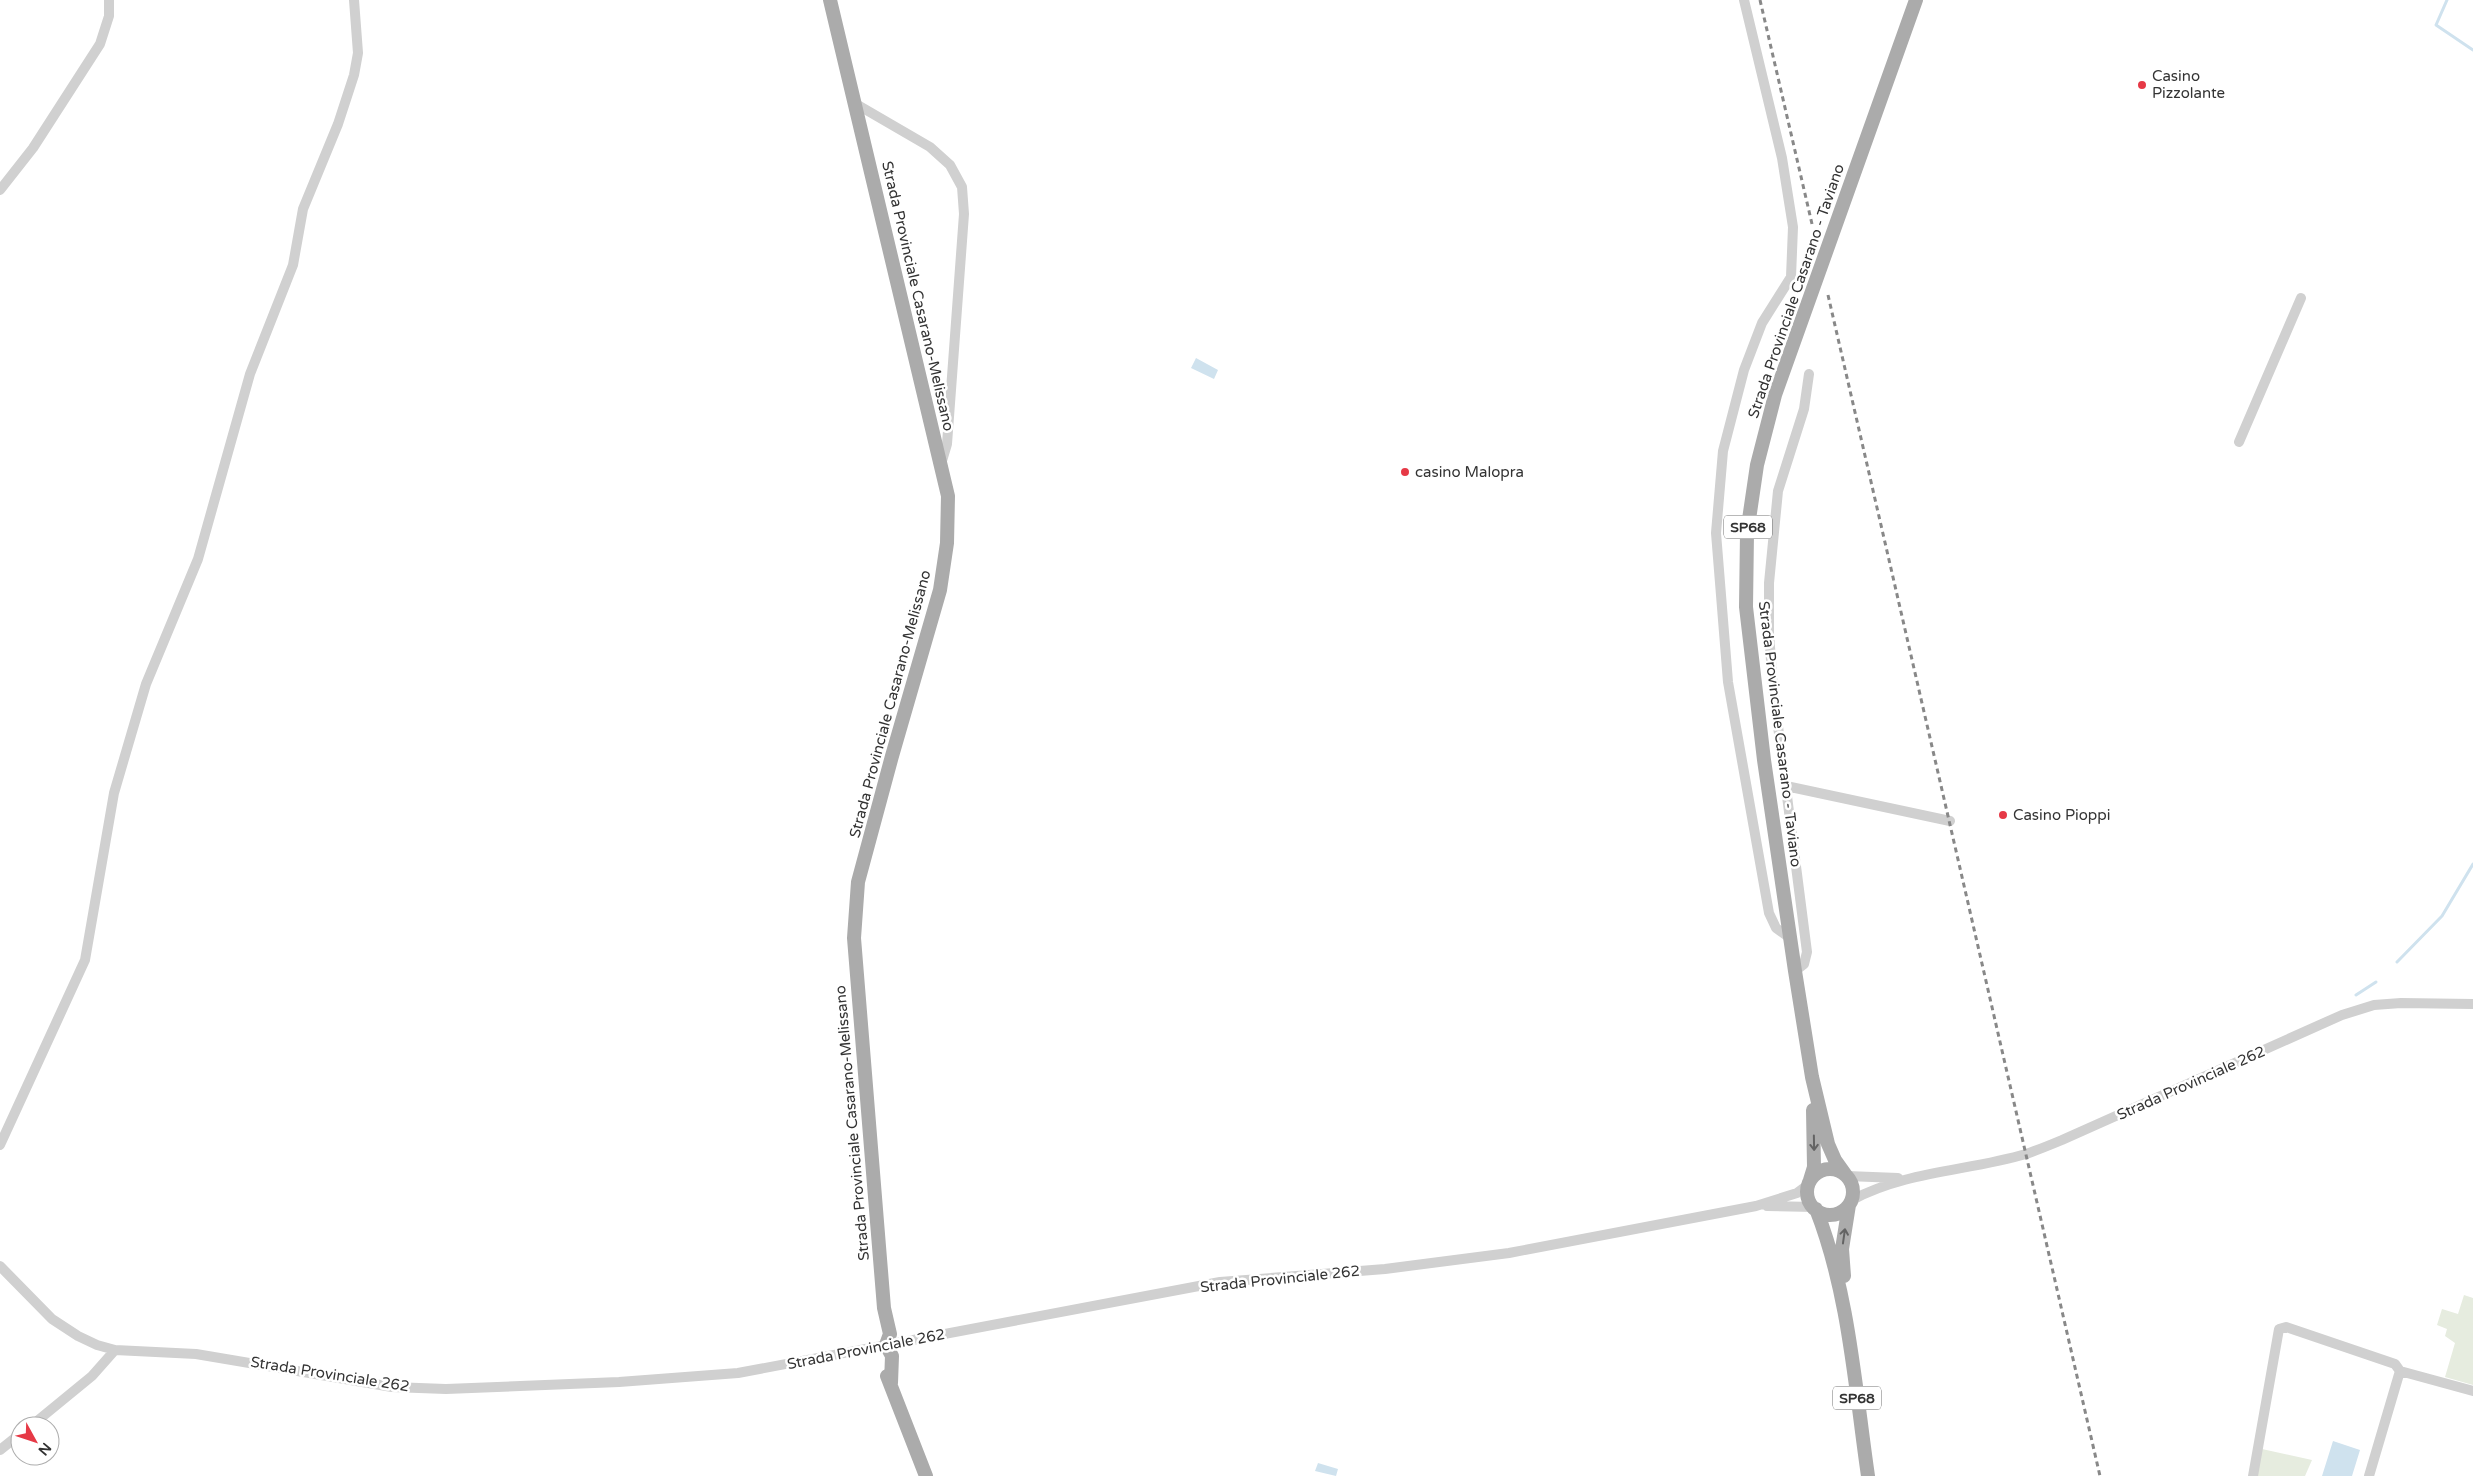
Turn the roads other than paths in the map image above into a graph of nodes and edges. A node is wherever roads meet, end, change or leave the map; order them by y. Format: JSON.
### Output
{"nodes":[{"id":1,"x":109,"y":0,"type":"edge"},
{"id":2,"x":354,"y":0,"type":"edge"},
{"id":3,"x":830,"y":0,"type":"edge"},
{"id":4,"x":1744,"y":0,"type":"edge"},
{"id":5,"x":1916,"y":0,"type":"edge"},
{"id":6,"x":856,"y":104,"type":"junction"},
{"id":7,"x":0,"y":190,"type":"edge"},
{"id":8,"x":2301,"y":298,"type":"dead end"},
{"id":9,"x":1809,"y":374,"type":"dead end"},
{"id":10,"x":2239,"y":442,"type":"dead end"},
{"id":11,"x":941,"y":465,"type":"junction"},
{"id":12,"x":1786,"y":786,"type":"junction"},
{"id":13,"x":1950,"y":821,"type":"dead end"},
{"id":14,"x":1790,"y":938,"type":"junction"},
{"id":15,"x":1796,"y":971,"type":"junction"},
{"id":16,"x":2473,"y":1004,"type":"edge"},
{"id":17,"x":1812,"y":1077,"type":"junction"},
{"id":18,"x":0,"y":1145,"type":"edge"},
{"id":19,"x":1846,"y":1175,"type":"junction"},
{"id":20,"x":1909,"y":1178,"type":"junction"},
{"id":21,"x":1810,"y":1183,"type":"junction"},
{"id":22,"x":1850,"y":1203,"type":"junction"},
{"id":23,"x":1756,"y":1206,"type":"junction"},
{"id":24,"x":1815,"y":1208,"type":"junction"},
{"id":25,"x":0,"y":1266,"type":"edge"},
{"id":26,"x":1846,"y":1319,"type":"junction"},
{"id":27,"x":886,"y":1345,"type":"junction"},
{"id":28,"x":115,"y":1350,"type":"junction"},
{"id":29,"x":2400,"y":1371,"type":"junction"},
{"id":30,"x":2473,"y":1391,"type":"edge"},
{"id":31,"x":42,"y":1416,"type":"edge"},
{"id":32,"x":10,"y":1442,"type":"edge"},
{"id":33,"x":0,"y":1450,"type":"edge"},
{"id":34,"x":926,"y":1476,"type":"edge"},
{"id":35,"x":1868,"y":1476,"type":"edge"},
{"id":36,"x":2253,"y":1476,"type":"edge"},
{"id":37,"x":2369,"y":1476,"type":"edge"}],
"edges":[{"from":1,"to":7,"type":"street"},
{"from":2,"to":18,"type":"street"},
{"from":3,"to":6,"type":"main road","name":"Strada Provinciale Casarano-Melissano"},
{"from":4,"to":14,"type":"street"},
{"from":5,"to":14,"type":"main road","name":"Strada Provinciale Casarano - Taviano","number":"SP68"},
{"from":6,"to":11,"type":"main road","name":"Strada Provinciale Casarano-Melissano"},
{"from":6,"to":11,"type":"street"},
{"from":8,"to":10,"type":"street"},
{"from":9,"to":12,"type":"street"},
{"from":11,"to":27,"type":"main road","name":"Strada Provinciale Casarano-Melissano"},
{"from":12,"to":13,"type":"street"},
{"from":12,"to":15,"type":"street"},
{"from":14,"to":15,"type":"main road","name":"Strada Provinciale Casarano - Taviano","number":"SP68"},
{"from":15,"to":17,"type":"main road","name":"Strada Provinciale Casarano - Taviano","number":"SP68"},
{"from":16,"to":20,"type":"street","name":"Strada Provinciale 262"},
{"from":17,"to":19,"type":"main road","name":"Strada Provinciale Casarano - Taviano","number":"SP68"},
{"from":17,"to":21,"type":"main road","name":"Strada Provinciale Casarano - Taviano","number":"SP68","one_way":true},
{"from":19,"to":20,"type":"street"},
{"from":19,"to":21,"type":"main road"},
{"from":19,"to":22,"type":"main road","name":"Strada Provinciale Casarano - Taviano","number":"SP68"},
{"from":20,"to":22,"type":"street"},
{"from":21,"to":23,"type":"street"},
{"from":21,"to":24,"type":"main road","name":"Strada Provinciale Casarano - Taviano","number":"SP68"},
{"from":22,"to":24,"type":"main road"},
{"from":26,"to":22,"type":"main road","name":"Strada Provinciale Casarano - Taviano","number":"SP68","one_way":true},
{"from":23,"to":24,"type":"street"},
{"from":23,"to":27,"type":"street","name":"Strada Provinciale 262"},
{"from":24,"to":26,"type":"main road","name":"Strada Provinciale Casarano - Taviano","number":"SP68"},
{"from":25,"to":28,"type":"street","name":"Strada Provinciale 262"},
{"from":26,"to":35,"type":"main road","name":"Strada Provinciale Casarano - Taviano","number":"SP68"},
{"from":27,"to":28,"type":"street","name":"Strada Provinciale 262"},
{"from":27,"to":34,"type":"main road","name":"Strada Provinciale Casarano-Melissano"},
{"from":28,"to":31,"type":"street"},
{"from":29,"to":30,"type":"street"},
{"from":29,"to":36,"type":"street"},
{"from":29,"to":37,"type":"street"},
{"from":32,"to":33,"type":"street"}]}
